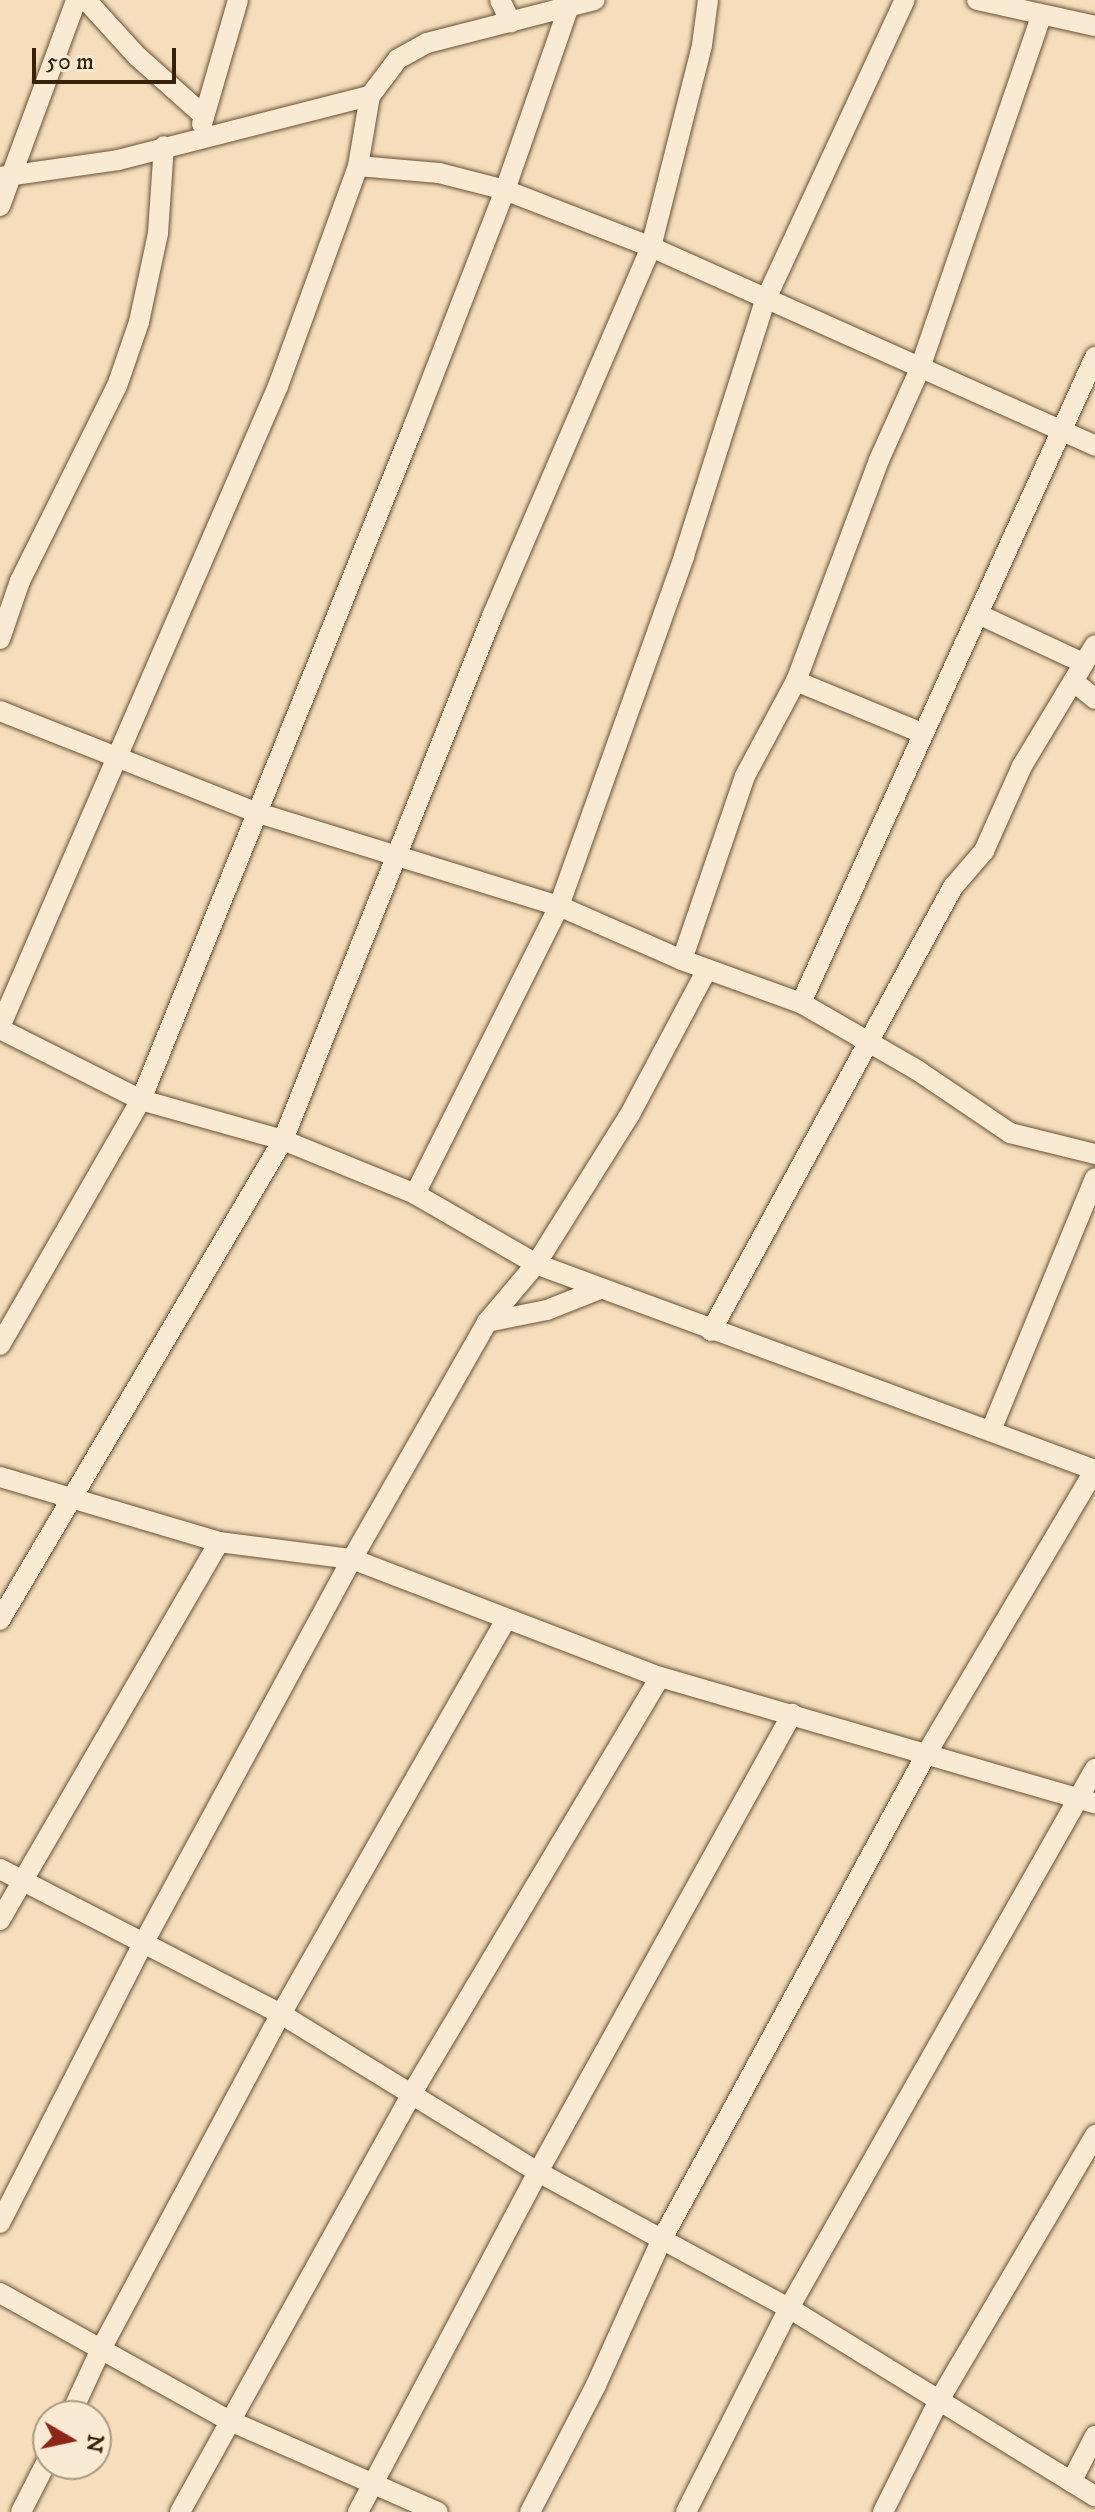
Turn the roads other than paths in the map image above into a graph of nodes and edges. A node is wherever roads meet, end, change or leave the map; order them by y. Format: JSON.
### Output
{"nodes":[{"id":1,"x":76,"y":0,"type":"edge"},
{"id":2,"x":86,"y":0,"type":"edge"},
{"id":3,"x":238,"y":0,"type":"edge"},
{"id":4,"x":500,"y":0,"type":"edge"},
{"id":5,"x":595,"y":0,"type":"edge"},
{"id":6,"x":708,"y":0,"type":"edge"},
{"id":7,"x":905,"y":0,"type":"edge"},
{"id":8,"x":977,"y":0,"type":"edge"},
{"id":9,"x":570,"y":4,"type":"edge"},
{"id":10,"x":1041,"y":16,"type":"junction"},
{"id":11,"x":511,"y":23,"type":"junction"},
{"id":12,"x":1095,"y":26,"type":"edge"},
{"id":13,"x":370,"y":96,"type":"junction"},
{"id":14,"x":201,"y":126,"type":"junction"},
{"id":15,"x":164,"y":146,"type":"junction"},
{"id":16,"x":358,"y":166,"type":"junction"},
{"id":17,"x":6,"y":176,"type":"edge"},
{"id":18,"x":505,"y":190,"type":"junction"},
{"id":19,"x":0,"y":206,"type":"edge"},
{"id":20,"x":651,"y":247,"type":"junction"},
{"id":21,"x":765,"y":301,"type":"junction"},
{"id":22,"x":1095,"y":357,"type":"edge"},
{"id":23,"x":919,"y":371,"type":"junction"},
{"id":24,"x":1061,"y":433,"type":"junction"},
{"id":25,"x":1095,"y":446,"type":"edge"},
{"id":26,"x":978,"y":614,"type":"junction"},
{"id":27,"x":0,"y":639,"type":"edge"},
{"id":28,"x":1095,"y":645,"type":"edge"},
{"id":29,"x":1078,"y":672,"type":"junction"},
{"id":30,"x":796,"y":681,"type":"junction"},
{"id":31,"x":1095,"y":699,"type":"edge"},
{"id":32,"x":0,"y":711,"type":"edge"},
{"id":33,"x":922,"y":733,"type":"junction"},
{"id":34,"x":115,"y":755,"type":"junction"},
{"id":35,"x":255,"y":812,"type":"junction"},
{"id":36,"x":394,"y":856,"type":"junction"},
{"id":37,"x":559,"y":906,"type":"junction"},
{"id":38,"x":682,"y":960,"type":"junction"},
{"id":39,"x":707,"y":969,"type":"junction"},
{"id":40,"x":801,"y":1003,"type":"junction"},
{"id":41,"x":0,"y":1028,"type":"edge"},
{"id":42,"x":872,"y":1043,"type":"junction"},
{"id":43,"x":141,"y":1100,"type":"junction"},
{"id":44,"x":283,"y":1140,"type":"junction"},
{"id":45,"x":1095,"y":1154,"type":"edge"},
{"id":46,"x":1095,"y":1178,"type":"edge"},
{"id":47,"x":415,"y":1194,"type":"junction"},
{"id":48,"x":536,"y":1264,"type":"junction"},
{"id":49,"x":600,"y":1289,"type":"junction"},
{"id":50,"x":487,"y":1322,"type":"junction"},
{"id":51,"x":711,"y":1331,"type":"junction"},
{"id":52,"x":0,"y":1345,"type":"edge"},
{"id":53,"x":992,"y":1428,"type":"junction"},
{"id":54,"x":1095,"y":1470,"type":"edge"},
{"id":55,"x":0,"y":1477,"type":"edge"},
{"id":56,"x":69,"y":1496,"type":"junction"},
{"id":57,"x":219,"y":1542,"type":"junction"},
{"id":58,"x":352,"y":1559,"type":"junction"},
{"id":59,"x":0,"y":1620,"type":"edge"},
{"id":60,"x":506,"y":1620,"type":"junction"},
{"id":61,"x":660,"y":1677,"type":"junction"},
{"id":62,"x":792,"y":1714,"type":"junction"},
{"id":63,"x":928,"y":1751,"type":"junction"},
{"id":64,"x":1095,"y":1769,"type":"edge"},
{"id":65,"x":1087,"y":1801,"type":"edge"},
{"id":66,"x":0,"y":1869,"type":"edge"},
{"id":67,"x":21,"y":1880,"type":"junction"},
{"id":68,"x":0,"y":1920,"type":"edge"},
{"id":69,"x":144,"y":1942,"type":"junction"},
{"id":70,"x":281,"y":2014,"type":"junction"},
{"id":71,"x":412,"y":2093,"type":"junction"},
{"id":72,"x":1095,"y":2135,"type":"edge"},
{"id":73,"x":538,"y":2172,"type":"junction"},
{"id":74,"x":0,"y":2223,"type":"edge"},
{"id":75,"x":662,"y":2239,"type":"junction"},
{"id":76,"x":0,"y":2293,"type":"edge"},
{"id":77,"x":789,"y":2308,"type":"junction"},
{"id":78,"x":101,"y":2349,"type":"junction"},
{"id":79,"x":77,"y":2400,"type":"edge"},
{"id":80,"x":938,"y":2402,"type":"junction"},
{"id":81,"x":228,"y":2420,"type":"junction"},
{"id":82,"x":1095,"y":2436,"type":"edge"},
{"id":83,"x":37,"y":2480,"type":"edge"},
{"id":84,"x":1071,"y":2482,"type":"junction"},
{"id":85,"x":374,"y":2485,"type":"junction"},
{"id":86,"x":1095,"y":2496,"type":"edge"},
{"id":87,"x":21,"y":2512,"type":"edge"},
{"id":88,"x":180,"y":2512,"type":"edge"},
{"id":89,"x":358,"y":2512,"type":"edge"},
{"id":90,"x":438,"y":2512,"type":"edge"},
{"id":91,"x":530,"y":2512,"type":"edge"},
{"id":92,"x":686,"y":2512,"type":"edge"},
{"id":93,"x":883,"y":2512,"type":"edge"}],
"edges":[{"from":1,"to":17,"type":"street"},
{"from":2,"to":14,"type":"street"},
{"from":3,"to":14,"type":"street"},
{"from":4,"to":11,"type":"street"},
{"from":5,"to":9,"type":"street"},
{"from":6,"to":20,"type":"street"},
{"from":7,"to":21,"type":"street"},
{"from":8,"to":10,"type":"street"},
{"from":9,"to":11,"type":"street"},
{"from":9,"to":18,"type":"street"},
{"from":10,"to":12,"type":"street"},
{"from":10,"to":23,"type":"street"},
{"from":11,"to":13,"type":"street"},
{"from":13,"to":14,"type":"street"},
{"from":13,"to":16,"type":"street"},
{"from":14,"to":15,"type":"street"},
{"from":15,"to":17,"type":"street"},
{"from":15,"to":27,"type":"street"},
{"from":16,"to":18,"type":"street"},
{"from":16,"to":34,"type":"street"},
{"from":17,"to":19,"type":"street"},
{"from":18,"to":20,"type":"street"},
{"from":18,"to":35,"type":"street"},
{"from":20,"to":21,"type":"street"},
{"from":20,"to":36,"type":"street"},
{"from":21,"to":23,"type":"street"},
{"from":21,"to":37,"type":"street"},
{"from":22,"to":24,"type":"street"},
{"from":23,"to":24,"type":"street"},
{"from":23,"to":30,"type":"street"},
{"from":24,"to":25,"type":"street"},
{"from":24,"to":26,"type":"street"},
{"from":26,"to":29,"type":"street"},
{"from":26,"to":33,"type":"street"},
{"from":28,"to":29,"type":"street"},
{"from":29,"to":31,"type":"street"},
{"from":29,"to":42,"type":"street"},
{"from":30,"to":33,"type":"street"},
{"from":30,"to":38,"type":"street"},
{"from":32,"to":34,"type":"street"},
{"from":33,"to":40,"type":"street"},
{"from":34,"to":35,"type":"street"},
{"from":34,"to":41,"type":"street"},
{"from":35,"to":36,"type":"street"},
{"from":35,"to":43,"type":"street"},
{"from":36,"to":37,"type":"street"},
{"from":36,"to":44,"type":"street"},
{"from":37,"to":38,"type":"street"},
{"from":37,"to":47,"type":"street"},
{"from":38,"to":39,"type":"street"},
{"from":39,"to":40,"type":"street"},
{"from":39,"to":48,"type":"street"},
{"from":40,"to":42,"type":"street"},
{"from":41,"to":43,"type":"street"},
{"from":42,"to":45,"type":"street"},
{"from":42,"to":51,"type":"street"},
{"from":43,"to":44,"type":"street"},
{"from":43,"to":52,"type":"street"},
{"from":44,"to":47,"type":"street"},
{"from":44,"to":56,"type":"street"},
{"from":46,"to":53,"type":"street"},
{"from":47,"to":48,"type":"street"},
{"from":48,"to":49,"type":"street"},
{"from":48,"to":50,"type":"street"},
{"from":49,"to":50,"type":"street"},
{"from":49,"to":51,"type":"street"},
{"from":50,"to":58,"type":"street"},
{"from":51,"to":53,"type":"street"},
{"from":53,"to":54,"type":"street"},
{"from":54,"to":63,"type":"street"},
{"from":55,"to":56,"type":"street"},
{"from":56,"to":57,"type":"street"},
{"from":56,"to":59,"type":"street"},
{"from":57,"to":58,"type":"street"},
{"from":57,"to":67,"type":"street"},
{"from":58,"to":60,"type":"street"},
{"from":58,"to":69,"type":"street"},
{"from":60,"to":61,"type":"street"},
{"from":60,"to":70,"type":"street"},
{"from":61,"to":62,"type":"street"},
{"from":61,"to":71,"type":"street"},
{"from":62,"to":63,"type":"street"},
{"from":62,"to":73,"type":"street"},
{"from":63,"to":65,"type":"street"},
{"from":63,"to":75,"type":"street"},
{"from":64,"to":65,"type":"street"},
{"from":65,"to":77,"type":"street"},
{"from":66,"to":67,"type":"street"},
{"from":67,"to":68,"type":"street"},
{"from":67,"to":69,"type":"street"},
{"from":69,"to":70,"type":"street"},
{"from":69,"to":74,"type":"street"},
{"from":70,"to":71,"type":"street"},
{"from":70,"to":78,"type":"street"},
{"from":71,"to":73,"type":"street"},
{"from":71,"to":81,"type":"street"},
{"from":72,"to":80,"type":"street"},
{"from":73,"to":75,"type":"street"},
{"from":73,"to":85,"type":"street"},
{"from":75,"to":77,"type":"street"},
{"from":75,"to":91,"type":"street"},
{"from":76,"to":78,"type":"street"},
{"from":77,"to":80,"type":"street"},
{"from":77,"to":92,"type":"street"},
{"from":78,"to":79,"type":"street"},
{"from":78,"to":81,"type":"street"},
{"from":80,"to":84,"type":"street"},
{"from":80,"to":93,"type":"street"},
{"from":81,"to":85,"type":"street"},
{"from":81,"to":88,"type":"street"},
{"from":82,"to":84,"type":"street"},
{"from":83,"to":87,"type":"street"},
{"from":84,"to":86,"type":"street"},
{"from":85,"to":89,"type":"street"},
{"from":85,"to":90,"type":"street"}]}
